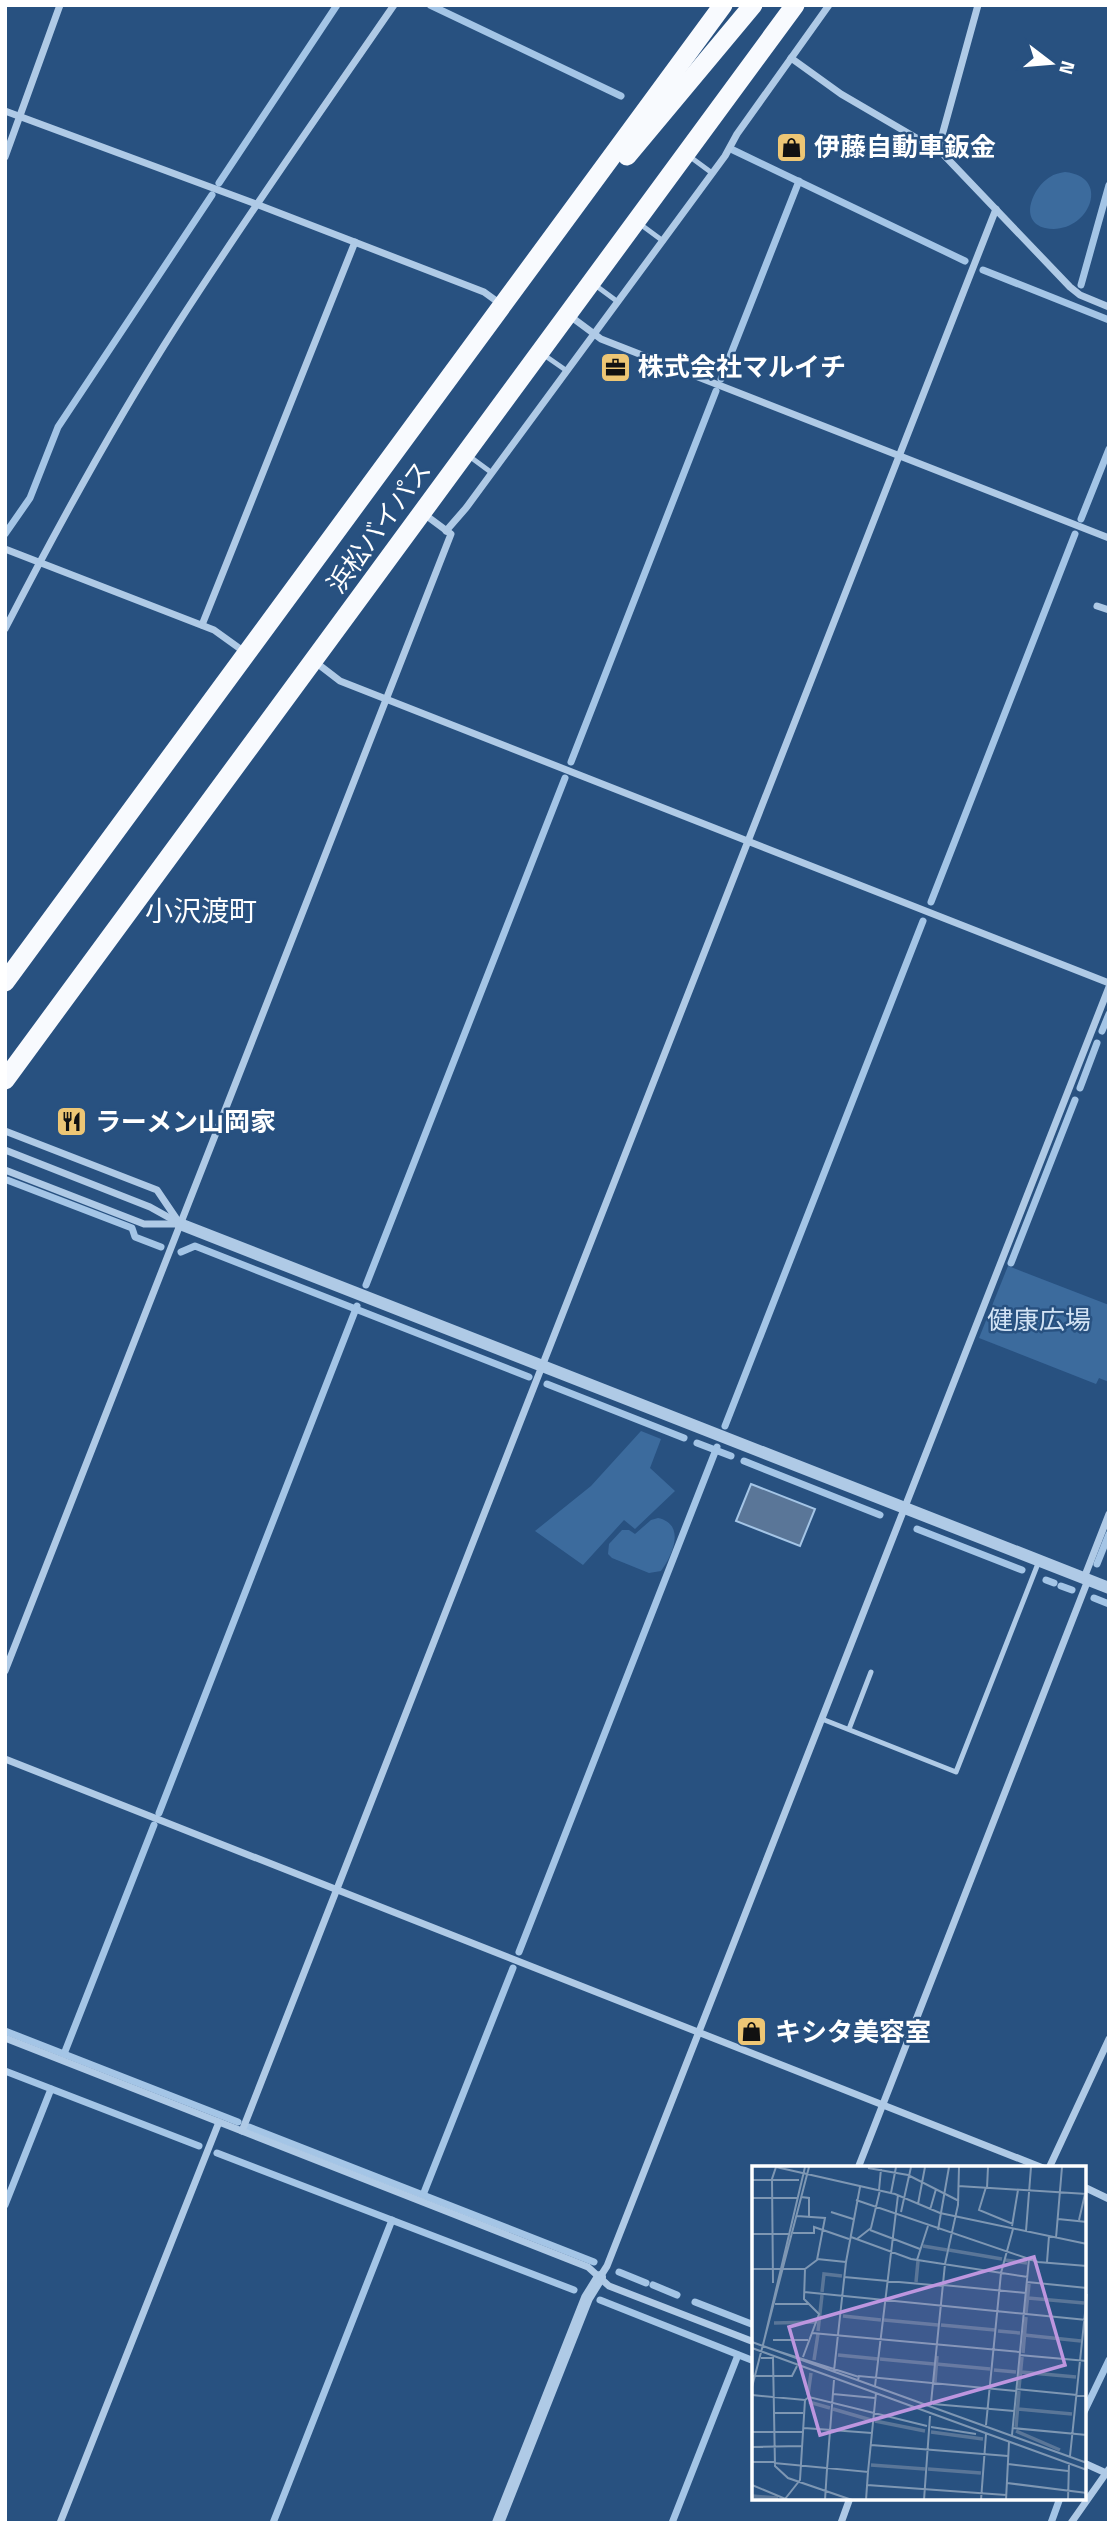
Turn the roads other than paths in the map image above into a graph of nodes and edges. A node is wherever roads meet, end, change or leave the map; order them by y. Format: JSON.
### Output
{"nodes":[{"id":1,"x":60,"y":5,"type":"edge"},
{"id":2,"x":394,"y":5,"type":"edge"},
{"id":3,"x":723,"y":5,"type":"edge"},
{"id":4,"x":752,"y":5,"type":"edge"},
{"id":5,"x":794,"y":5,"type":"edge"},
{"id":6,"x":830,"y":5,"type":"edge"},
{"id":7,"x":978,"y":5,"type":"edge"},
{"id":8,"x":791,"y":58,"type":"junction"},
{"id":9,"x":5,"y":111,"type":"edge"},
{"id":10,"x":20,"y":117,"type":"junction"},
{"id":11,"x":938,"y":150,"type":"junction"},
{"id":12,"x":686,"y":153,"type":"junction"},
{"id":13,"x":5,"y":157,"type":"edge"},
{"id":14,"x":712,"y":173,"type":"junction"},
{"id":15,"x":256,"y":204,"type":"junction"},
{"id":16,"x":996,"y":209,"type":"junction"},
{"id":17,"x":636,"y":221,"type":"junction"},
{"id":18,"x":663,"y":241,"type":"junction"},
{"id":19,"x":355,"y":242,"type":"junction"},
{"id":20,"x":532,"y":265,"type":"junction"},
{"id":21,"x":591,"y":282,"type":"junction"},
{"id":22,"x":618,"y":302,"type":"junction"},
{"id":23,"x":502,"y":306,"type":"junction"},
{"id":24,"x":1109,"y":307,"type":"edge"},
{"id":25,"x":568,"y":314,"type":"junction"},
{"id":26,"x":594,"y":334,"type":"junction"},
{"id":27,"x":540,"y":352,"type":"junction"},
{"id":28,"x":567,"y":371,"type":"junction"},
{"id":29,"x":466,"y":453,"type":"junction"},
{"id":30,"x":899,"y":456,"type":"junction"},
{"id":31,"x":492,"y":473,"type":"junction"},
{"id":32,"x":422,"y":513,"type":"junction"},
{"id":33,"x":446,"y":531,"type":"junction"},
{"id":34,"x":1109,"y":538,"type":"edge"},
{"id":35,"x":5,"y":549,"type":"edge"},
{"id":36,"x":40,"y":562,"type":"junction"},
{"id":37,"x":1097,"y":606,"type":"dead end"},
{"id":38,"x":1109,"y":610,"type":"edge"},
{"id":39,"x":202,"y":625,"type":"junction"},
{"id":40,"x":5,"y":629,"type":"edge"},
{"id":41,"x":247,"y":654,"type":"junction"},
{"id":42,"x":313,"y":661,"type":"junction"},
{"id":43,"x":386,"y":699,"type":"junction"},
{"id":44,"x":748,"y":841,"type":"junction"},
{"id":45,"x":5,"y":982,"type":"edge"},
{"id":46,"x":1109,"y":985,"type":"edge"},
{"id":47,"x":5,"y":1080,"type":"edge"},
{"id":48,"x":5,"y":1131,"type":"edge"},
{"id":49,"x":5,"y":1150,"type":"edge"},
{"id":50,"x":5,"y":1170,"type":"edge"},
{"id":51,"x":180,"y":1224,"type":"junction"},
{"id":52,"x":542,"y":1366,"type":"junction"},
{"id":53,"x":905,"y":1508,"type":"junction"},
{"id":54,"x":1109,"y":1514,"type":"edge"},
{"id":55,"x":1039,"y":1561,"type":"junction"},
{"id":56,"x":1086,"y":1579,"type":"junction"},
{"id":57,"x":1109,"y":1588,"type":"edge"},
{"id":58,"x":5,"y":1671,"type":"edge"},
{"id":59,"x":871,"y":1671,"type":"dead end"},
{"id":60,"x":822,"y":1719,"type":"junction"},
{"id":61,"x":849,"y":1729,"type":"junction"},
{"id":62,"x":5,"y":1759,"type":"edge"},
{"id":63,"x":336,"y":1890,"type":"junction"},
{"id":64,"x":699,"y":2032,"type":"junction"},
{"id":65,"x":5,"y":2038,"type":"edge"},
{"id":66,"x":1109,"y":2039,"type":"edge"},
{"id":67,"x":883,"y":2105,"type":"junction"},
{"id":68,"x":219,"y":2122,"type":"junction"},
{"id":69,"x":242,"y":2131,"type":"junction"},
{"id":70,"x":860,"y":2166,"type":"edge"},
{"id":71,"x":1038,"y":2166,"type":"edge"},
{"id":72,"x":1050,"y":2166,"type":"edge"},
{"id":73,"x":1086,"y":2188,"type":"edge"},
{"id":74,"x":1109,"y":2199,"type":"edge"},
{"id":75,"x":600,"y":2277,"type":"junction"},
{"id":76,"x":752,"y":2341,"type":"edge"},
{"id":77,"x":1086,"y":2464,"type":"edge"},
{"id":78,"x":1107,"y":2471,"type":"edge"},
{"id":79,"x":849,"y":2500,"type":"edge"},
{"id":80,"x":60,"y":2523,"type":"edge"},
{"id":81,"x":498,"y":2523,"type":"edge"},
{"id":82,"x":841,"y":2523,"type":"edge"},
{"id":83,"x":1071,"y":2523,"type":"edge"}],
"edges":[{"from":1,"to":10,"type":"street"},
{"from":2,"to":15,"type":"street"},
{"from":3,"to":20,"type":"highway","name":"浜松バイパス"},
{"from":4,"to":20,"type":"highway"},
{"from":5,"to":12,"type":"highway","name":"浜松バイパス"},
{"from":6,"to":8,"type":"street"},
{"from":7,"to":11,"type":"street"},
{"from":8,"to":11,"type":"street"},
{"from":8,"to":14,"type":"street"},
{"from":9,"to":10,"type":"street"},
{"from":10,"to":13,"type":"street"},
{"from":10,"to":15,"type":"street"},
{"from":11,"to":16,"type":"street"},
{"from":12,"to":14,"type":"lane"},
{"from":12,"to":17,"type":"highway","name":"浜松バイパス"},
{"from":14,"to":18,"type":"street"},
{"from":15,"to":19,"type":"street"},
{"from":15,"to":36,"type":"street"},
{"from":16,"to":24,"type":"street"},
{"from":16,"to":30,"type":"street"},
{"from":17,"to":18,"type":"lane"},
{"from":17,"to":21,"type":"highway","name":"浜松バイパス"},
{"from":18,"to":22,"type":"street"},
{"from":19,"to":23,"type":"street"},
{"from":19,"to":39,"type":"street"},
{"from":20,"to":23,"type":"highway","name":"浜松バイパス"},
{"from":21,"to":22,"type":"lane"},
{"from":21,"to":25,"type":"highway","name":"浜松バイパス"},
{"from":22,"to":26,"type":"street"},
{"from":23,"to":41,"type":"highway","name":"浜松バイパス"},
{"from":25,"to":26,"type":"street"},
{"from":25,"to":27,"type":"highway","name":"浜松バイパス"},
{"from":26,"to":28,"type":"street"},
{"from":26,"to":30,"type":"street"},
{"from":27,"to":28,"type":"lane"},
{"from":27,"to":29,"type":"highway","name":"浜松バイパス"},
{"from":28,"to":31,"type":"street"},
{"from":29,"to":31,"type":"lane"},
{"from":29,"to":32,"type":"highway","name":"浜松バイパス"},
{"from":30,"to":34,"type":"street"},
{"from":30,"to":44,"type":"street"},
{"from":31,"to":33,"type":"street"},
{"from":32,"to":33,"type":"street"},
{"from":32,"to":42,"type":"highway","name":"浜松バイパス"},
{"from":33,"to":43,"type":"street"},
{"from":35,"to":36,"type":"street"},
{"from":36,"to":39,"type":"street"},
{"from":36,"to":40,"type":"street"},
{"from":37,"to":38,"type":"street"},
{"from":39,"to":41,"type":"street"},
{"from":41,"to":45,"type":"highway","name":"浜松バイパス"},
{"from":42,"to":43,"type":"street"},
{"from":42,"to":47,"type":"highway","name":"浜松バイパス"},
{"from":43,"to":44,"type":"street"},
{"from":43,"to":51,"type":"street"},
{"from":44,"to":46,"type":"street"},
{"from":44,"to":52,"type":"street"},
{"from":46,"to":53,"type":"street"},
{"from":48,"to":51,"type":"street"},
{"from":49,"to":51,"type":"street"},
{"from":50,"to":51,"type":"street"},
{"from":51,"to":52,"type":"street"},
{"from":51,"to":58,"type":"street"},
{"from":52,"to":53,"type":"street"},
{"from":52,"to":63,"type":"street"},
{"from":53,"to":55,"type":"street"},
{"from":53,"to":60,"type":"street"},
{"from":54,"to":56,"type":"street"},
{"from":55,"to":56,"type":"street"},
{"from":55,"to":61,"type":"lane"},
{"from":56,"to":57,"type":"street"},
{"from":56,"to":67,"type":"street"},
{"from":59,"to":61,"type":"lane"},
{"from":60,"to":61,"type":"lane"},
{"from":60,"to":64,"type":"street"},
{"from":62,"to":63,"type":"street"},
{"from":63,"to":64,"type":"street"},
{"from":63,"to":69,"type":"street"},
{"from":64,"to":67,"type":"street"},
{"from":64,"to":75,"type":"street"},
{"from":65,"to":68,"type":"street"},
{"from":66,"to":72,"type":"street"},
{"from":67,"to":70,"type":"street"},
{"from":67,"to":71,"type":"street"},
{"from":68,"to":69,"type":"street"},
{"from":68,"to":80,"type":"street"},
{"from":69,"to":75,"type":"street"},
{"from":73,"to":74,"type":"street"},
{"from":75,"to":76,"type":"street"},
{"from":75,"to":81,"type":"street"},
{"from":77,"to":78,"type":"street"},
{"from":78,"to":83,"type":"street"},
{"from":79,"to":82,"type":"street"}]}
